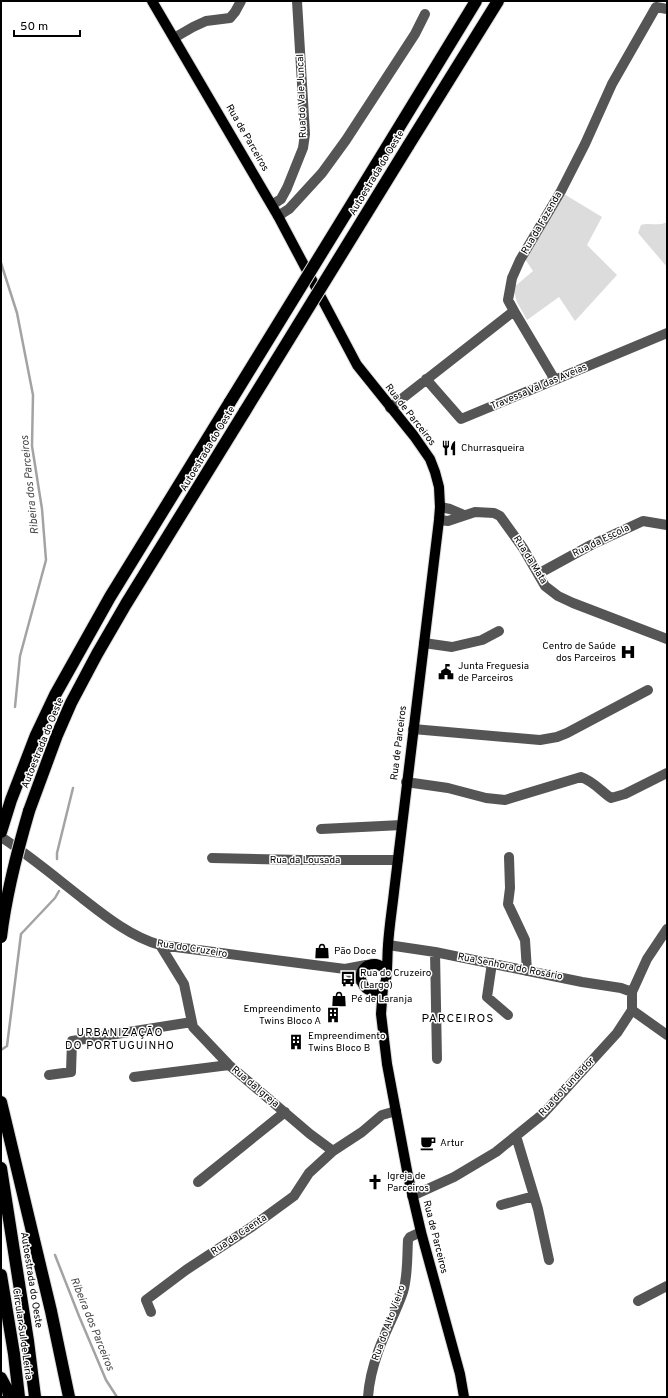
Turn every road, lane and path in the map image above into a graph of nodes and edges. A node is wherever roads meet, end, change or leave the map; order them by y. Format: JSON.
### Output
{"nodes":[{"id":1,"x":152,"y":1,"type":"edge"},
{"id":2,"x":241,"y":1,"type":"edge"},
{"id":3,"x":297,"y":1,"type":"edge"},
{"id":4,"x":476,"y":1,"type":"edge"},
{"id":5,"x":498,"y":1,"type":"edge"},
{"id":6,"x":667,"y":9,"type":"edge"},
{"id":7,"x":425,"y":14,"type":"dead end"},
{"id":8,"x":174,"y":38,"type":"junction"},
{"id":9,"x":272,"y":205,"type":"junction"},
{"id":10,"x":278,"y":216,"type":"junction"},
{"id":11,"x":514,"y":311,"type":"junction"},
{"id":12,"x":667,"y":333,"type":"edge"},
{"id":13,"x":426,"y":379,"type":"junction"},
{"id":14,"x":555,"y":380,"type":"junction"},
{"id":15,"x":390,"y":408,"type":"junction"},
{"id":16,"x":440,"y":507,"type":"junction"},
{"id":17,"x":464,"y":515,"type":"junction"},
{"id":18,"x":439,"y":520,"type":"junction"},
{"id":19,"x":667,"y":525,"type":"edge"},
{"id":20,"x":538,"y":574,"type":"junction"},
{"id":21,"x":498,"y":631,"type":"dead end"},
{"id":22,"x":667,"y":639,"type":"edge"},
{"id":23,"x":424,"y":643,"type":"junction"},
{"id":24,"x":648,"y":690,"type":"dead end"},
{"id":25,"x":413,"y":729,"type":"junction"},
{"id":26,"x":667,"y":773,"type":"edge"},
{"id":27,"x":406,"y":782,"type":"junction"},
{"id":28,"x":402,"y":825,"type":"junction"},
{"id":29,"x":321,"y":829,"type":"dead end"},
{"id":30,"x":1,"y":832,"type":"edge"},
{"id":31,"x":1,"y":836,"type":"edge"},
{"id":32,"x":509,"y":857,"type":"dead end"},
{"id":33,"x":212,"y":858,"type":"dead end"},
{"id":34,"x":398,"y":860,"type":"junction"},
{"id":35,"x":667,"y":929,"type":"edge"},
{"id":36,"x":1,"y":937,"type":"edge"},
{"id":37,"x":160,"y":945,"type":"junction"},
{"id":38,"x":388,"y":945,"type":"junction"},
{"id":39,"x":435,"y":952,"type":"junction"},
{"id":40,"x":492,"y":963,"type":"junction"},
{"id":41,"x":370,"y":964,"type":"junction"},
{"id":42,"x":345,"y":969,"type":"junction"},
{"id":43,"x":386,"y":971,"type":"junction"},
{"id":44,"x":528,"y":971,"type":"junction"},
{"id":45,"x":362,"y":982,"type":"junction"},
{"id":46,"x":384,"y":987,"type":"junction"},
{"id":47,"x":368,"y":990,"type":"junction"},
{"id":48,"x":632,"y":992,"type":"junction"},
{"id":49,"x":632,"y":1010,"type":"junction"},
{"id":50,"x":381,"y":1014,"type":"junction"},
{"id":51,"x":508,"y":1016,"type":"dead end"},
{"id":52,"x":192,"y":1022,"type":"junction"},
{"id":53,"x":667,"y":1035,"type":"edge"},
{"id":54,"x":437,"y":1059,"type":"dead end"},
{"id":55,"x":229,"y":1065,"type":"junction"},
{"id":56,"x":48,"y":1075,"type":"dead end"},
{"id":57,"x":134,"y":1077,"type":"dead end"},
{"id":58,"x":1,"y":1105,"type":"edge"},
{"id":59,"x":396,"y":1111,"type":"junction"},
{"id":60,"x":284,"y":1112,"type":"junction"},
{"id":61,"x":516,"y":1136,"type":"junction"},
{"id":62,"x":333,"y":1151,"type":"junction"},
{"id":63,"x":1,"y":1168,"type":"edge"},
{"id":64,"x":198,"y":1182,"type":"dead end"},
{"id":65,"x":412,"y":1196,"type":"junction"},
{"id":66,"x":534,"y":1196,"type":"junction"},
{"id":67,"x":501,"y":1205,"type":"dead end"},
{"id":68,"x":420,"y":1232,"type":"junction"},
{"id":69,"x":549,"y":1260,"type":"dead end"},
{"id":70,"x":1,"y":1274,"type":"edge"},
{"id":71,"x":667,"y":1286,"type":"edge"},
{"id":72,"x":638,"y":1301,"type":"dead end"},
{"id":73,"x":152,"y":1312,"type":"dead end"},
{"id":74,"x":1,"y":1378,"type":"edge"},
{"id":75,"x":9,"y":1397,"type":"edge"},
{"id":76,"x":19,"y":1397,"type":"edge"},
{"id":77,"x":35,"y":1397,"type":"edge"},
{"id":78,"x":69,"y":1397,"type":"edge"},
{"id":79,"x":368,"y":1397,"type":"edge"},
{"id":80,"x":464,"y":1397,"type":"edge"}],
"edges":[{"from":1,"to":8,"type":"main road","name":"Rua de Parceiros"},
{"from":2,"to":8,"type":"street"},
{"from":3,"to":9,"type":"street","name":"Rua do Vale Juncal"},
{"from":4,"to":30,"type":"highway","name":"Autoestrada do Oeste","bridge":true},
{"from":5,"to":36,"type":"highway","name":"Autoestrada do Oeste","bridge":true},
{"from":6,"to":11,"type":"street","name":"Rua da Fazenda"},
{"from":7,"to":10,"type":"street"},
{"from":8,"to":9,"type":"main road","name":"Rua de Parceiros"},
{"from":9,"to":10,"type":"main road","name":"Rua de Parceiros"},
{"from":10,"to":15,"type":"main road","name":"Rua de Parceiros"},
{"from":11,"to":13,"type":"street"},
{"from":11,"to":14,"type":"street"},
{"from":12,"to":14,"type":"street","name":"Travessa Val das Aveias"},
{"from":13,"to":14,"type":"street","name":"Travessa Val das Aveias"},
{"from":13,"to":15,"type":"street"},
{"from":15,"to":16,"type":"main road","name":"Rua de Parceiros"},
{"from":16,"to":17,"type":"street","name":"Rua da Mata"},
{"from":16,"to":18,"type":"main road","name":"Rua de Parceiros"},
{"from":17,"to":18,"type":"street","name":"Rua da Mata"},
{"from":17,"to":20,"type":"street","name":"Rua da Mata"},
{"from":18,"to":23,"type":"main road","name":"Rua de Parceiros"},
{"from":19,"to":20,"type":"street","name":"Rua da Escola"},
{"from":20,"to":22,"type":"street","name":"Rua da Mata"},
{"from":21,"to":23,"type":"street"},
{"from":23,"to":25,"type":"main road","name":"Rua de Parceiros"},
{"from":24,"to":25,"type":"street"},
{"from":25,"to":27,"type":"main road","name":"Rua de Parceiros"},
{"from":26,"to":27,"type":"street"},
{"from":27,"to":28,"type":"main road","name":"Rua de Parceiros"},
{"from":28,"to":29,"type":"street"},
{"from":28,"to":34,"type":"main road","name":"Rua de Parceiros"},
{"from":31,"to":37,"type":"street","name":"Rua do Cruzeiro"},
{"from":32,"to":44,"type":"street"},
{"from":33,"to":34,"type":"street","name":"Rua da Lousada"},
{"from":34,"to":38,"type":"main road","name":"Rua de Parceiros"},
{"from":35,"to":48,"type":"street"},
{"from":37,"to":42,"type":"street","name":"Rua do Cruzeiro"},
{"from":37,"to":52,"type":"street","name":"Rua da Igreja"},
{"from":38,"to":39,"type":"street","name":"Rua Senhora do Rosário"},
{"from":38,"to":41,"type":"main road"},
{"from":38,"to":43,"type":"main road","name":"Rua de Parceiros"},
{"from":39,"to":40,"type":"street","name":"Rua Senhora do Rosário"},
{"from":39,"to":54,"type":"street"},
{"from":40,"to":44,"type":"street","name":"Rua Senhora do Rosário"},
{"from":40,"to":51,"type":"street"},
{"from":41,"to":42,"type":"street","name":"Rua do Cruzeiro"},
{"from":41,"to":43,"type":"main road"},
{"from":41,"to":45,"type":"main road"},
{"from":42,"to":45,"type":"street"},
{"from":43,"to":46,"type":"main road"},
{"from":44,"to":48,"type":"street","name":"Rua Senhora do Rosário"},
{"from":45,"to":47,"type":"main road"},
{"from":46,"to":47,"type":"main road"},
{"from":46,"to":50,"type":"main road","name":"Rua de Parceiros"},
{"from":47,"to":50,"type":"main road"},
{"from":48,"to":49,"type":"street"},
{"from":49,"to":53,"type":"street"},
{"from":49,"to":61,"type":"street","name":"Rua do Fundador"},
{"from":50,"to":59,"type":"main road","name":"Rua de Parceiros"},
{"from":52,"to":55,"type":"street","name":"Rua da Igreja"},
{"from":52,"to":56,"type":"street"},
{"from":55,"to":57,"type":"street"},
{"from":55,"to":60,"type":"street","name":"Rua da Igreja"},
{"from":58,"to":78,"type":"highway"},
{"from":59,"to":62,"type":"street"},
{"from":59,"to":65,"type":"main road","name":"Rua de Parceiros"},
{"from":60,"to":62,"type":"street","name":"Rua da Igreja"},
{"from":60,"to":64,"type":"street"},
{"from":61,"to":65,"type":"street","name":"Rua do Fundador"},
{"from":61,"to":66,"type":"street"},
{"from":62,"to":73,"type":"street","name":"Rua da Caenta"},
{"from":63,"to":77,"type":"highway","name":"Autoestrada do Oeste"},
{"from":65,"to":68,"type":"main road","name":"Rua de Parceiros"},
{"from":66,"to":67,"type":"street"},
{"from":66,"to":69,"type":"street"},
{"from":68,"to":79,"type":"street","name":"Rua do Alto Vieiro"},
{"from":68,"to":80,"type":"main road","name":"Rua de Parceiros"},
{"from":70,"to":76,"type":"highway","name":"Circular Sul de Leiria"},
{"from":71,"to":72,"type":"street"},
{"from":74,"to":75,"type":"highway"}]}
